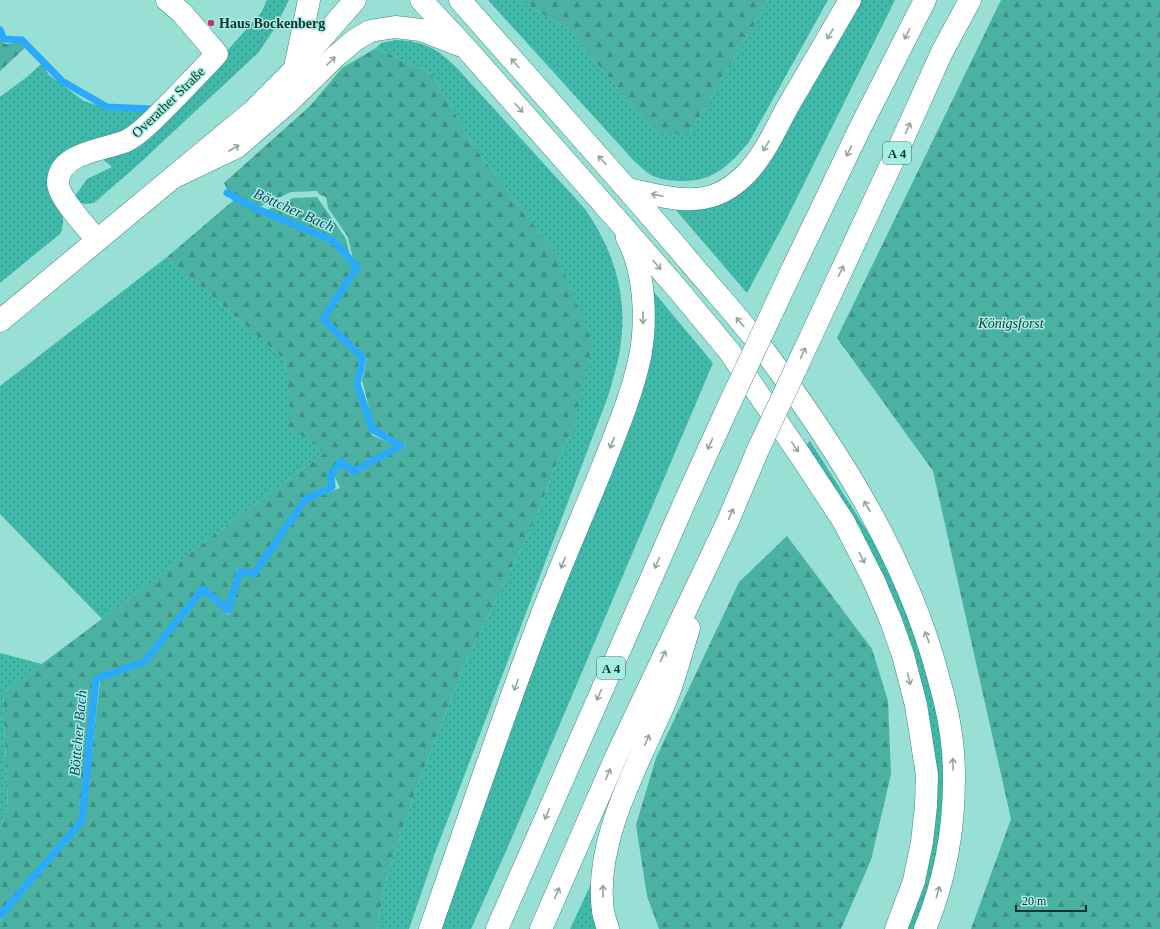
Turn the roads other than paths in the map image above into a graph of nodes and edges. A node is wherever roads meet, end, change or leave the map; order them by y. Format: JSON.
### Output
{"nodes":[{"id":1,"x":167,"y":0,"type":"edge"},
{"id":2,"x":309,"y":0,"type":"edge"},
{"id":3,"x":355,"y":0,"type":"edge"},
{"id":4,"x":421,"y":0,"type":"edge"},
{"id":5,"x":460,"y":0,"type":"edge"},
{"id":6,"x":850,"y":0,"type":"edge"},
{"id":7,"x":925,"y":0,"type":"edge"},
{"id":8,"x":970,"y":0,"type":"edge"},
{"id":9,"x":465,"y":47,"type":"junction"},
{"id":10,"x":295,"y":69,"type":"junction"},
{"id":11,"x":174,"y":177,"type":"junction"},
{"id":12,"x":628,"y":189,"type":"junction"},
{"id":13,"x":613,"y":215,"type":"junction"},
{"id":14,"x":97,"y":240,"type":"junction"},
{"id":15,"x":0,"y":321,"type":"edge"},
{"id":16,"x":714,"y":549,"type":"junction"},
{"id":17,"x":430,"y":929,"type":"edge"},
{"id":18,"x":497,"y":929,"type":"edge"},
{"id":19,"x":541,"y":929,"type":"edge"},
{"id":20,"x":608,"y":929,"type":"edge"},
{"id":21,"x":896,"y":929,"type":"edge"},
{"id":22,"x":925,"y":929,"type":"edge"}],
"edges":[{"from":1,"to":14,"type":"main road","name":"Overather Straße"},
{"from":2,"to":10,"type":"main road"},
{"from":3,"to":10,"type":"main road"},
{"from":4,"to":9,"type":"main road"},
{"from":12,"to":5,"type":"main road","one_way":true},
{"from":6,"to":12,"type":"main road","one_way":true},
{"from":7,"to":18,"type":"main road","number":"A 4","one_way":true,"bridge":true},
{"from":16,"to":8,"type":"main road","number":"A 4","one_way":true,"bridge":true},
{"from":11,"to":9,"type":"main road","one_way":true},
{"from":9,"to":13,"type":"main road","one_way":true},
{"from":10,"to":11,"type":"main road"},
{"from":11,"to":14,"type":"main road"},
{"from":22,"to":12,"type":"main road","one_way":true},
{"from":13,"to":17,"type":"main road","one_way":true},
{"from":13,"to":21,"type":"main road","one_way":true},
{"from":14,"to":15,"type":"main road"},
{"from":19,"to":16,"type":"main road","number":"A 4","one_way":true},
{"from":20,"to":16,"type":"main road","one_way":true}]}
